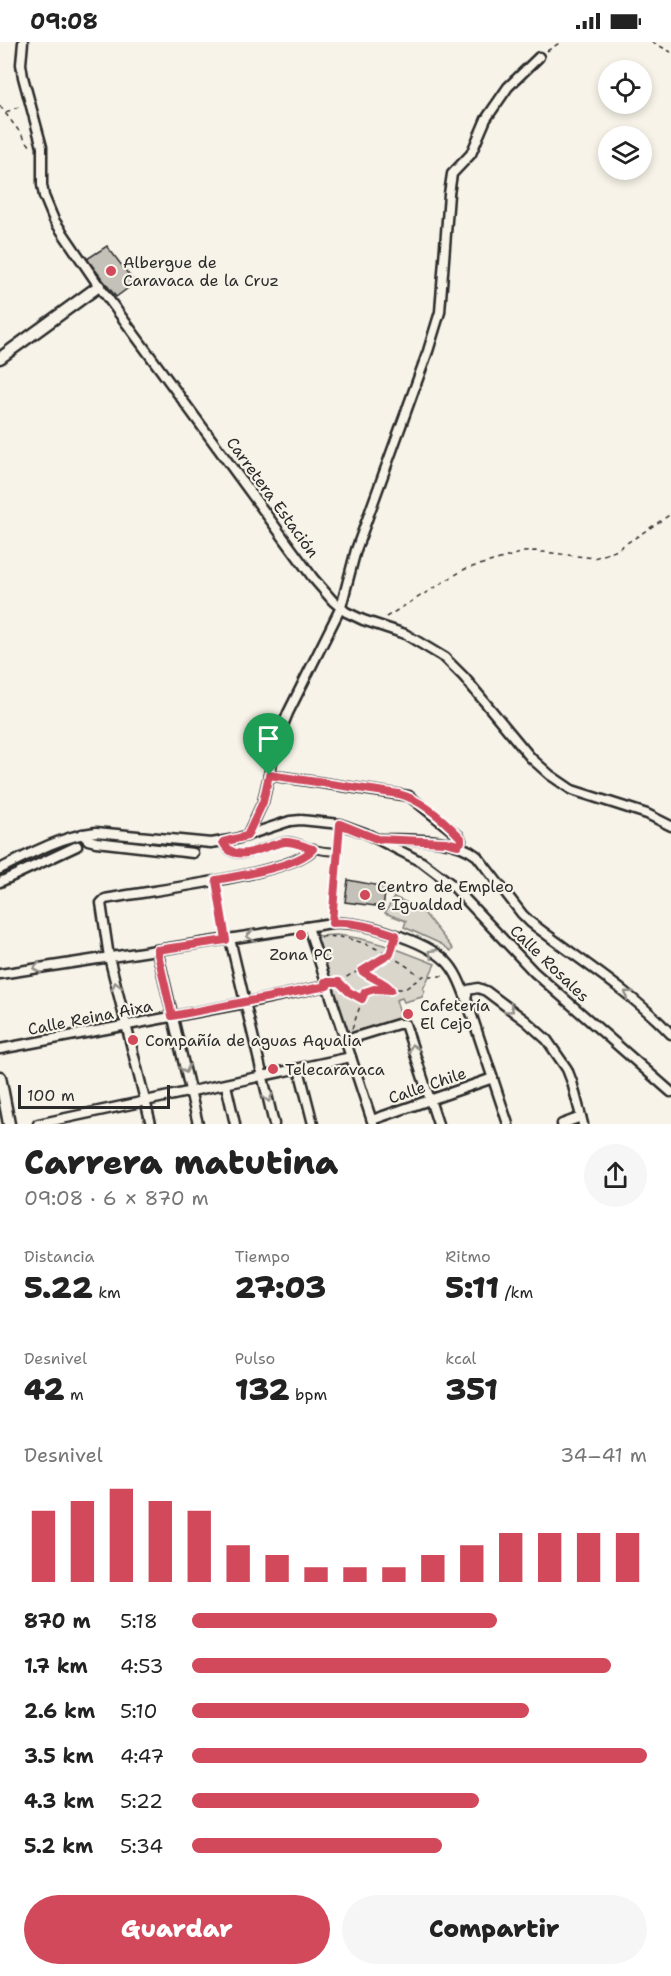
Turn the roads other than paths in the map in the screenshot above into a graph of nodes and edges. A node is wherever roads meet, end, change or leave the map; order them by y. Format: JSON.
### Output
{"nodes":[{"id":1,"x":23,"y":42,"type":"edge"},
{"id":2,"x":538,"y":57,"type":"road end"},
{"id":3,"x":99,"y":286,"type":"junction"},
{"id":4,"x":0,"y":358,"type":"edge"},
{"id":5,"x":341,"y":608,"type":"junction"},
{"id":6,"x":269,"y":775,"type":"junction"},
{"id":7,"x":671,"y":826,"type":"edge"},
{"id":8,"x":82,"y":834,"type":"junction"},
{"id":9,"x":247,"y":836,"type":"junction"},
{"id":10,"x":377,"y":839,"type":"junction"},
{"id":11,"x":223,"y":842,"type":"junction"},
{"id":12,"x":458,"y":845,"type":"junction"},
{"id":13,"x":77,"y":846,"type":"dead end"},
{"id":14,"x":313,"y":849,"type":"junction"},
{"id":15,"x":338,"y":852,"type":"road end"},
{"id":16,"x":194,"y":853,"type":"dead end"},
{"id":17,"x":0,"y":869,"type":"edge"},
{"id":18,"x":0,"y":882,"type":"edge"},
{"id":19,"x":308,"y":927,"type":"junction"},
{"id":20,"x":228,"y":939,"type":"junction"},
{"id":21,"x":157,"y":950,"type":"junction"},
{"id":22,"x":109,"y":957,"type":"junction"},
{"id":23,"x":0,"y":974,"type":"edge"},
{"id":24,"x":326,"y":984,"type":"junction"},
{"id":25,"x":465,"y":998,"type":"junction"},
{"id":26,"x":245,"y":1003,"type":"junction"},
{"id":27,"x":172,"y":1016,"type":"junction"},
{"id":28,"x":126,"y":1026,"type":"junction"},
{"id":29,"x":671,"y":1034,"type":"edge"},
{"id":30,"x":346,"y":1040,"type":"junction"},
{"id":31,"x":0,"y":1049,"type":"edge"},
{"id":32,"x":351,"y":1057,"type":"junction"},
{"id":33,"x":299,"y":1069,"type":"junction"},
{"id":34,"x":0,"y":1077,"type":"edge"},
{"id":35,"x":262,"y":1077,"type":"junction"},
{"id":36,"x":493,"y":1078,"type":"junction"},
{"id":37,"x":226,"y":1085,"type":"junction"},
{"id":38,"x":190,"y":1091,"type":"junction"},
{"id":39,"x":671,"y":1092,"type":"edge"},
{"id":40,"x":430,"y":1100,"type":"junction"},
{"id":41,"x":146,"y":1102,"type":"junction"},
{"id":42,"x":582,"y":1121,"type":"edge"},
{"id":43,"x":373,"y":1122,"type":"edge"},
{"id":44,"x":9,"y":1124,"type":"edge"},
{"id":45,"x":38,"y":1124,"type":"edge"},
{"id":46,"x":151,"y":1124,"type":"edge"},
{"id":47,"x":198,"y":1124,"type":"edge"},
{"id":48,"x":236,"y":1124,"type":"edge"},
{"id":49,"x":274,"y":1124,"type":"edge"},
{"id":50,"x":313,"y":1124,"type":"edge"},
{"id":51,"x":438,"y":1124,"type":"edge"},
{"id":52,"x":508,"y":1124,"type":"edge"},
{"id":53,"x":562,"y":1124,"type":"edge"}],
"edges":[{"from":1,"to":3,"type":"street","name":"Carretera Estación"},
{"from":2,"to":5,"type":"street"},
{"from":3,"to":4,"type":"street"},
{"from":3,"to":5,"type":"street","name":"Carretera Estación"},
{"from":5,"to":6,"type":"street"},
{"from":5,"to":7,"type":"street","name":"Carretera Estación"},
{"from":6,"to":9,"type":"street"},
{"from":6,"to":12,"type":"street"},
{"from":8,"to":11,"type":"street"},
{"from":8,"to":16,"type":"street"},
{"from":8,"to":17,"type":"street"},
{"from":9,"to":10,"type":"street"},
{"from":9,"to":11,"type":"street"},
{"from":10,"to":12,"type":"street"},
{"from":10,"to":39,"type":"street","name":"Calle Rosales"},
{"from":11,"to":14,"type":"street"},
{"from":29,"to":12,"type":"street","one_way":true},
{"from":13,"to":18,"type":"street"},
{"from":14,"to":15,"type":"street"},
{"from":14,"to":22,"type":"street"},
{"from":19,"to":20,"type":"street","one_way":true},
{"from":19,"to":24,"type":"street"},
{"from":25,"to":19,"type":"street","one_way":true},
{"from":20,"to":21,"type":"street"},
{"from":20,"to":26,"type":"street"},
{"from":21,"to":22,"type":"street"},
{"from":21,"to":27,"type":"street"},
{"from":22,"to":23,"type":"street","one_way":true},
{"from":28,"to":22,"type":"street","one_way":true},
{"from":24,"to":26,"type":"street","name":"Calle Reina Aixa"},
{"from":24,"to":30,"type":"street"},
{"from":25,"to":36,"type":"street"},
{"from":25,"to":42,"type":"street","one_way":true},
{"from":26,"to":27,"type":"street","name":"Calle Reina Aixa"},
{"from":26,"to":35,"type":"street"},
{"from":27,"to":28,"type":"street","name":"Calle Reina Aixa"},
{"from":27,"to":38,"type":"street","one_way":true},
{"from":28,"to":31,"type":"street","name":"Calle Reina Aixa"},
{"from":28,"to":41,"type":"street"},
{"from":30,"to":32,"type":"street"},
{"from":40,"to":30,"type":"street","one_way":true},
{"from":32,"to":33,"type":"street"},
{"from":32,"to":43,"type":"street"},
{"from":33,"to":35,"type":"street"},
{"from":33,"to":50,"type":"street"},
{"from":34,"to":44,"type":"street"},
{"from":35,"to":37,"type":"street"},
{"from":35,"to":49,"type":"street","one_way":true},
{"from":36,"to":40,"type":"street","name":"Calle Chile"},
{"from":36,"to":52,"type":"street"},
{"from":37,"to":38,"type":"street"},
{"from":37,"to":48,"type":"street"},
{"from":38,"to":41,"type":"street"},
{"from":38,"to":47,"type":"street"},
{"from":40,"to":43,"type":"street","name":"Calle Chile"},
{"from":40,"to":51,"type":"street"},
{"from":41,"to":45,"type":"street"},
{"from":41,"to":46,"type":"street"},
{"from":42,"to":53,"type":"street"}]}
